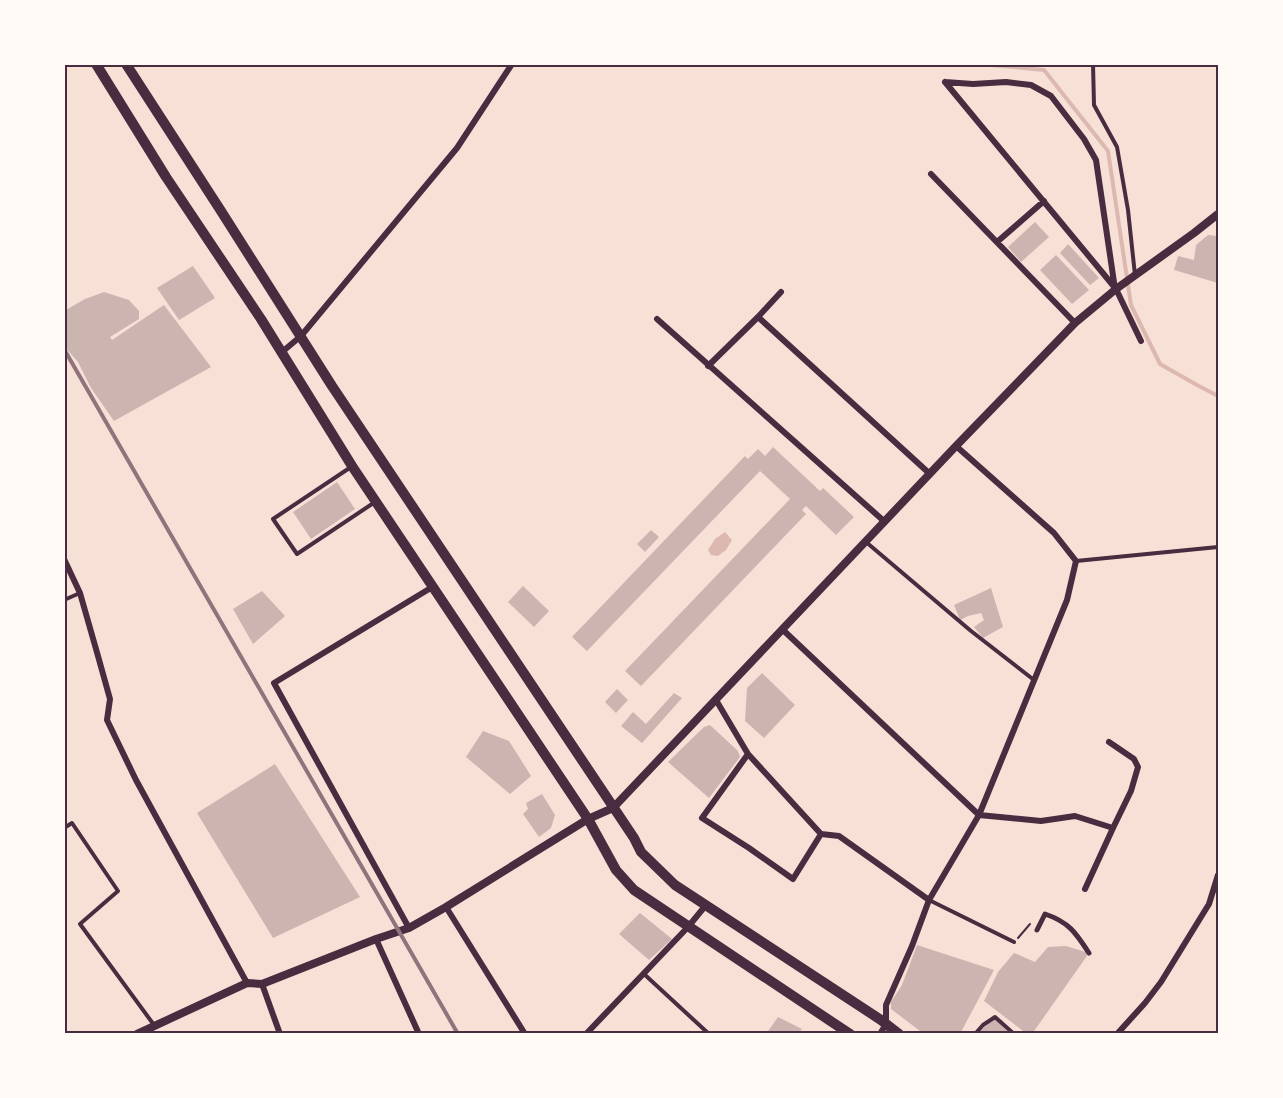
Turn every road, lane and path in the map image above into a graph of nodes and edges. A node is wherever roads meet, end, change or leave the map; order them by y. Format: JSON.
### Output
{"nodes":[{"id":1,"x":96,"y":64,"type":"edge"},
{"id":2,"x":126,"y":64,"type":"edge"},
{"id":3,"x":512,"y":64,"type":"edge"},
{"id":4,"x":1093,"y":64,"type":"edge"},
{"id":5,"x":931,"y":174,"type":"dead end"},
{"id":6,"x":1044,"y":201,"type":"junction"},
{"id":7,"x":1218,"y":214,"type":"edge"},
{"id":8,"x":997,"y":242,"type":"junction"},
{"id":9,"x":1134,"y":276,"type":"junction"},
{"id":10,"x":1118,"y":288,"type":"junction"},
{"id":11,"x":781,"y":292,"type":"dead end"},
{"id":12,"x":758,"y":317,"type":"junction"},
{"id":13,"x":657,"y":319,"type":"dead end"},
{"id":14,"x":1075,"y":323,"type":"junction"},
{"id":15,"x":301,"y":336,"type":"junction"},
{"id":16,"x":1142,"y":342,"type":"dead end"},
{"id":17,"x":282,"y":352,"type":"junction"},
{"id":18,"x":708,"y":366,"type":"junction"},
{"id":19,"x":956,"y":446,"type":"junction"},
{"id":20,"x":352,"y":466,"type":"junction"},
{"id":21,"x":930,"y":474,"type":"junction"},
{"id":22,"x":376,"y":501,"type":"junction"},
{"id":23,"x":885,"y":522,"type":"junction"},
{"id":24,"x":865,"y":542,"type":"junction"},
{"id":25,"x":1218,"y":547,"type":"edge"},
{"id":26,"x":64,"y":559,"type":"edge"},
{"id":27,"x":1076,"y":561,"type":"junction"},
{"id":28,"x":434,"y":586,"type":"junction"},
{"id":29,"x":80,"y":592,"type":"junction"},
{"id":30,"x":64,"y":600,"type":"edge"},
{"id":31,"x":782,"y":629,"type":"junction"},
{"id":32,"x":1034,"y":681,"type":"junction"},
{"id":33,"x":716,"y":700,"type":"junction"},
{"id":34,"x":1108,"y":742,"type":"dead end"},
{"id":35,"x":748,"y":754,"type":"junction"},
{"id":36,"x":613,"y":808,"type":"junction"},
{"id":37,"x":980,"y":815,"type":"junction"},
{"id":38,"x":588,"y":819,"type":"junction"},
{"id":39,"x":64,"y":828,"type":"edge"},
{"id":40,"x":1113,"y":828,"type":"junction"},
{"id":41,"x":821,"y":834,"type":"junction"},
{"id":42,"x":1218,"y":876,"type":"edge"},
{"id":43,"x":1085,"y":889,"type":"dead end"},
{"id":44,"x":929,"y":900,"type":"junction"},
{"id":45,"x":706,"y":905,"type":"junction"},
{"id":46,"x":446,"y":907,"type":"junction"},
{"id":47,"x":688,"y":927,"type":"junction"},
{"id":48,"x":409,"y":928,"type":"junction"},
{"id":49,"x":1037,"y":930,"type":"dead end"},
{"id":50,"x":376,"y":939,"type":"junction"},
{"id":51,"x":1014,"y":942,"type":"dead end"},
{"id":52,"x":1089,"y":953,"type":"dead end"},
{"id":53,"x":644,"y":974,"type":"junction"},
{"id":54,"x":247,"y":983,"type":"junction"},
{"id":55,"x":262,"y":984,"type":"junction"},
{"id":56,"x":155,"y":1025,"type":"junction"},
{"id":57,"x":883,"y":1029,"type":"edge"},
{"id":58,"x":137,"y":1034,"type":"edge"},
{"id":59,"x":280,"y":1034,"type":"edge"},
{"id":60,"x":419,"y":1034,"type":"edge"},
{"id":61,"x":525,"y":1034,"type":"edge"},
{"id":62,"x":586,"y":1034,"type":"edge"},
{"id":63,"x":709,"y":1034,"type":"edge"},
{"id":64,"x":850,"y":1034,"type":"edge"},
{"id":65,"x":899,"y":1034,"type":"edge"},
{"id":66,"x":975,"y":1034,"type":"edge"},
{"id":67,"x":1014,"y":1034,"type":"edge"},
{"id":68,"x":1117,"y":1034,"type":"edge"}],
"edges":[{"from":1,"to":17,"type":"main road"},
{"from":2,"to":15,"type":"main road"},
{"from":3,"to":15,"type":"street"},
{"from":4,"to":9,"type":"lane"},
{"from":5,"to":8,"type":"street"},
{"from":6,"to":8,"type":"street"},
{"from":6,"to":10,"type":"street"},
{"from":6,"to":10,"type":"street"},
{"from":7,"to":9,"type":"street"},
{"from":8,"to":14,"type":"street"},
{"from":9,"to":10,"type":"street"},
{"from":10,"to":14,"type":"street"},
{"from":10,"to":16,"type":"street"},
{"from":11,"to":12,"type":"street"},
{"from":12,"to":18,"type":"street"},
{"from":12,"to":21,"type":"street"},
{"from":13,"to":18,"type":"street"},
{"from":14,"to":19,"type":"street"},
{"from":15,"to":17,"type":"street"},
{"from":15,"to":36,"type":"main road"},
{"from":17,"to":20,"type":"main road"},
{"from":18,"to":23,"type":"street"},
{"from":19,"to":21,"type":"street"},
{"from":19,"to":27,"type":"street"},
{"from":20,"to":22,"type":"main road"},
{"from":20,"to":22,"type":"lane"},
{"from":21,"to":23,"type":"street"},
{"from":22,"to":28,"type":"main road"},
{"from":23,"to":24,"type":"street"},
{"from":24,"to":31,"type":"street"},
{"from":24,"to":32,"type":"lane"},
{"from":25,"to":27,"type":"lane"},
{"from":26,"to":29,"type":"street"},
{"from":27,"to":32,"type":"street"},
{"from":28,"to":38,"type":"main road"},
{"from":28,"to":48,"type":"street"},
{"from":29,"to":30,"type":"lane"},
{"from":29,"to":54,"type":"street"},
{"from":31,"to":33,"type":"street"},
{"from":31,"to":37,"type":"street"},
{"from":32,"to":37,"type":"street"},
{"from":33,"to":35,"type":"street"},
{"from":33,"to":36,"type":"street"},
{"from":34,"to":40,"type":"street"},
{"from":35,"to":41,"type":"street"},
{"from":35,"to":41,"type":"street"},
{"from":36,"to":38,"type":"street"},
{"from":36,"to":45,"type":"main road"},
{"from":37,"to":40,"type":"street"},
{"from":37,"to":44,"type":"street"},
{"from":38,"to":46,"type":"street"},
{"from":38,"to":47,"type":"main road"},
{"from":39,"to":56,"type":"lane"},
{"from":40,"to":43,"type":"street"},
{"from":41,"to":44,"type":"street"},
{"from":42,"to":68,"type":"street"},
{"from":44,"to":51,"type":"lane"},
{"from":44,"to":57,"type":"street"},
{"from":45,"to":47,"type":"street"},
{"from":45,"to":57,"type":"main road"},
{"from":46,"to":48,"type":"street"},
{"from":46,"to":61,"type":"street"},
{"from":47,"to":53,"type":"street"},
{"from":47,"to":64,"type":"main road"},
{"from":48,"to":50,"type":"street"},
{"from":49,"to":52,"type":"street"},
{"from":50,"to":55,"type":"street"},
{"from":50,"to":60,"type":"street"},
{"from":53,"to":62,"type":"street"},
{"from":53,"to":63,"type":"lane"},
{"from":54,"to":55,"type":"street"},
{"from":54,"to":56,"type":"street"},
{"from":55,"to":59,"type":"street"},
{"from":56,"to":58,"type":"street"},
{"from":57,"to":65,"type":"main road"},
{"from":66,"to":67,"type":"lane"}]}
